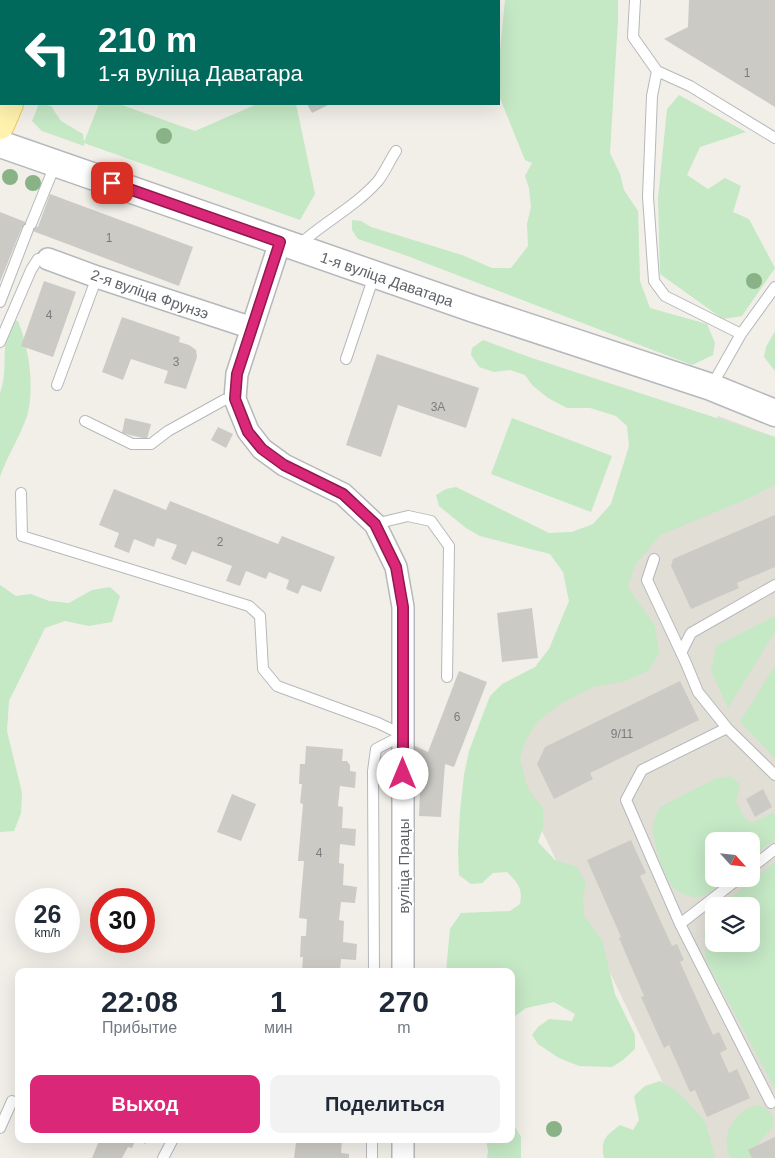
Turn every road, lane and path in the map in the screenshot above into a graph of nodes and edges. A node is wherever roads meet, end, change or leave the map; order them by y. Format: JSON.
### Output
{"nodes":[{"id":1,"x":635,"y":0,"type":"edge"},
{"id":2,"x":657,"y":71,"type":"junction"},
{"id":3,"x":9,"y":105,"type":"edge"},
{"id":4,"x":0,"y":125,"type":"edge"},
{"id":5,"x":775,"y":138,"type":"edge"},
{"id":6,"x":0,"y":144,"type":"edge"},
{"id":7,"x":396,"y":150,"type":"dead end"},
{"id":8,"x":56,"y":164,"type":"junction"},
{"id":9,"x":288,"y":245,"type":"junction"},
{"id":10,"x":48,"y":258,"type":"joint"},
{"id":11,"x":375,"y":275,"type":"junction"},
{"id":12,"x":97,"y":277,"type":"junction"},
{"id":13,"x":775,"y":287,"type":"edge"},
{"id":14,"x":0,"y":302,"type":"edge"},
{"id":15,"x":252,"y":328,"type":"junction"},
{"id":16,"x":741,"y":334,"type":"junction"},
{"id":17,"x":0,"y":342,"type":"edge"},
{"id":18,"x":346,"y":359,"type":"dead end"},
{"id":19,"x":57,"y":385,"type":"dead end"},
{"id":20,"x":711,"y":387,"type":"junction"},
{"id":21,"x":235,"y":399,"type":"junction"},
{"id":22,"x":775,"y":413,"type":"edge"},
{"id":23,"x":85,"y":421,"type":"dead end"},
{"id":24,"x":21,"y":493,"type":"dead end"},
{"id":25,"x":375,"y":524,"type":"junction"},
{"id":26,"x":654,"y":559,"type":"dead end"},
{"id":27,"x":775,"y":585,"type":"edge"},
{"id":28,"x":681,"y":653,"type":"junction"},
{"id":29,"x":447,"y":676,"type":"dead end"},
{"id":30,"x":726,"y":728,"type":"junction"},
{"id":31,"x":403,"y":735,"type":"junction"},
{"id":32,"x":775,"y":775,"type":"edge"},
{"id":33,"x":775,"y":849,"type":"edge"},
{"id":34,"x":760,"y":861,"type":"edge"},
{"id":35,"x":726,"y":888,"type":"edge"},
{"id":36,"x":680,"y":924,"type":"junction"},
{"id":37,"x":374,"y":968,"type":"edge"},
{"id":38,"x":403,"y":968,"type":"edge"},
{"id":39,"x":12,"y":1101,"type":"dead end"},
{"id":40,"x":771,"y":1104,"type":"dead end"},
{"id":41,"x":0,"y":1128,"type":"edge"},
{"id":42,"x":171,"y":1143,"type":"edge"},
{"id":43,"x":372,"y":1143,"type":"edge"},
{"id":44,"x":403,"y":1143,"type":"edge"},
{"id":45,"x":163,"y":1158,"type":"edge"},
{"id":46,"x":372,"y":1158,"type":"edge"},
{"id":47,"x":403,"y":1158,"type":"edge"}],
"edges":[{"from":1,"to":2,"type":"lane"},
{"from":2,"to":5,"type":"lane"},
{"from":2,"to":16,"type":"lane"},
{"from":3,"to":4,"type":"main road"},
{"from":6,"to":8,"type":"street","name":"1-я вуліца Даватара"},
{"from":7,"to":9,"type":"lane"},
{"from":8,"to":9,"type":"street","name":"1-я вуліца Даватара"},
{"from":8,"to":14,"type":"lane"},
{"from":9,"to":11,"type":"street","name":"1-я вуліца Даватара"},
{"from":9,"to":15,"type":"street","name":"вуліца Працы"},
{"from":10,"to":12,"type":"street","name":"2-я вуліца Фрунзэ"},
{"from":10,"to":17,"type":"lane"},
{"from":11,"to":18,"type":"lane"},
{"from":11,"to":20,"type":"street","name":"1-я вуліца Даватара"},
{"from":12,"to":15,"type":"street","name":"2-я вуліца Фрунзэ"},
{"from":12,"to":19,"type":"lane"},
{"from":13,"to":16,"type":"lane"},
{"from":15,"to":21,"type":"street","name":"вуліца Працы"},
{"from":16,"to":20,"type":"lane"},
{"from":20,"to":22,"type":"street","name":"1-я вуліца Даватара"},
{"from":21,"to":23,"type":"lane"},
{"from":21,"to":25,"type":"street","name":"вуліца Працы"},
{"from":24,"to":31,"type":"lane"},
{"from":25,"to":29,"type":"lane"},
{"from":25,"to":31,"type":"street","name":"вуліца Працы"},
{"from":26,"to":28,"type":"lane"},
{"from":27,"to":28,"type":"lane"},
{"from":28,"to":30,"type":"lane"},
{"from":30,"to":32,"type":"lane"},
{"from":30,"to":36,"type":"lane"},
{"from":31,"to":37,"type":"lane"},
{"from":31,"to":38,"type":"street","name":"вуліца Працы"},
{"from":33,"to":34,"type":"lane"},
{"from":35,"to":36,"type":"lane"},
{"from":36,"to":40,"type":"lane"},
{"from":39,"to":41,"type":"lane"},
{"from":42,"to":45,"type":"lane"},
{"from":43,"to":46,"type":"lane"},
{"from":44,"to":47,"type":"street"}]}
